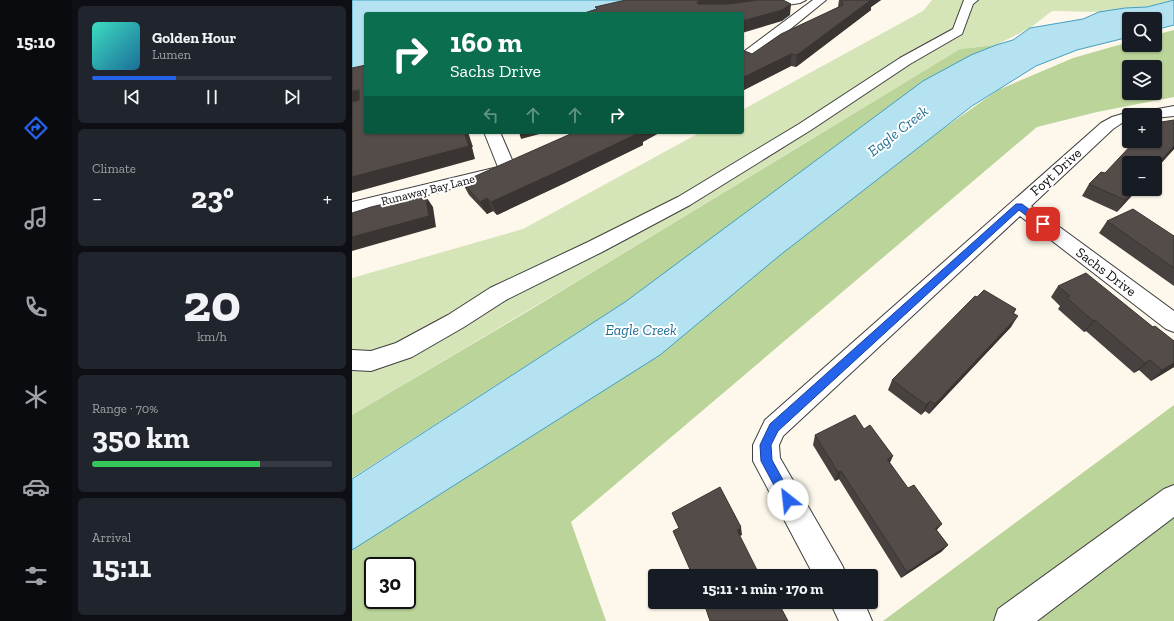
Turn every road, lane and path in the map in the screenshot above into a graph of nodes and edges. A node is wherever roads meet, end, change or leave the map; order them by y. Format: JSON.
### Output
{"nodes":[{"id":1,"x":800,"y":0,"type":"edge"},
{"id":2,"x":820,"y":0,"type":"edge"},
{"id":3,"x":972,"y":0,"type":"edge"},
{"id":4,"x":719,"y":12,"type":"edge"},
{"id":5,"x":744,"y":57,"type":"edge"},
{"id":6,"x":1174,"y":111,"type":"edge"},
{"id":7,"x":1162,"y":113,"type":"edge"},
{"id":8,"x":1122,"y":119,"type":"edge"},
{"id":9,"x":493,"y":134,"type":"edge"},
{"id":10,"x":1019,"y":206,"type":"junction"},
{"id":11,"x":352,"y":208,"type":"edge"},
{"id":12,"x":1174,"y":323,"type":"edge"},
{"id":13,"x":352,"y":360,"type":"edge"},
{"id":14,"x":1174,"y":499,"type":"edge"},
{"id":15,"x":827,"y":569,"type":"edge"},
{"id":16,"x":850,"y":609,"type":"edge"},
{"id":17,"x":856,"y":621,"type":"edge"},
{"id":18,"x":1010,"y":621,"type":"edge"}],
"edges":[{"from":1,"to":4,"type":"street"},
{"from":2,"to":5,"type":"street"},
{"from":3,"to":13,"type":"street"},
{"from":6,"to":7,"type":"street"},
{"from":8,"to":10,"type":"street","name":"Foyt Drive"},
{"from":9,"to":11,"type":"street","name":"Runaway Bay Lane"},
{"from":10,"to":12,"type":"street","name":"Sachs Drive"},
{"from":10,"to":15,"type":"street","name":"Foyt Drive"},
{"from":14,"to":18,"type":"street"},
{"from":16,"to":17,"type":"street"}]}
